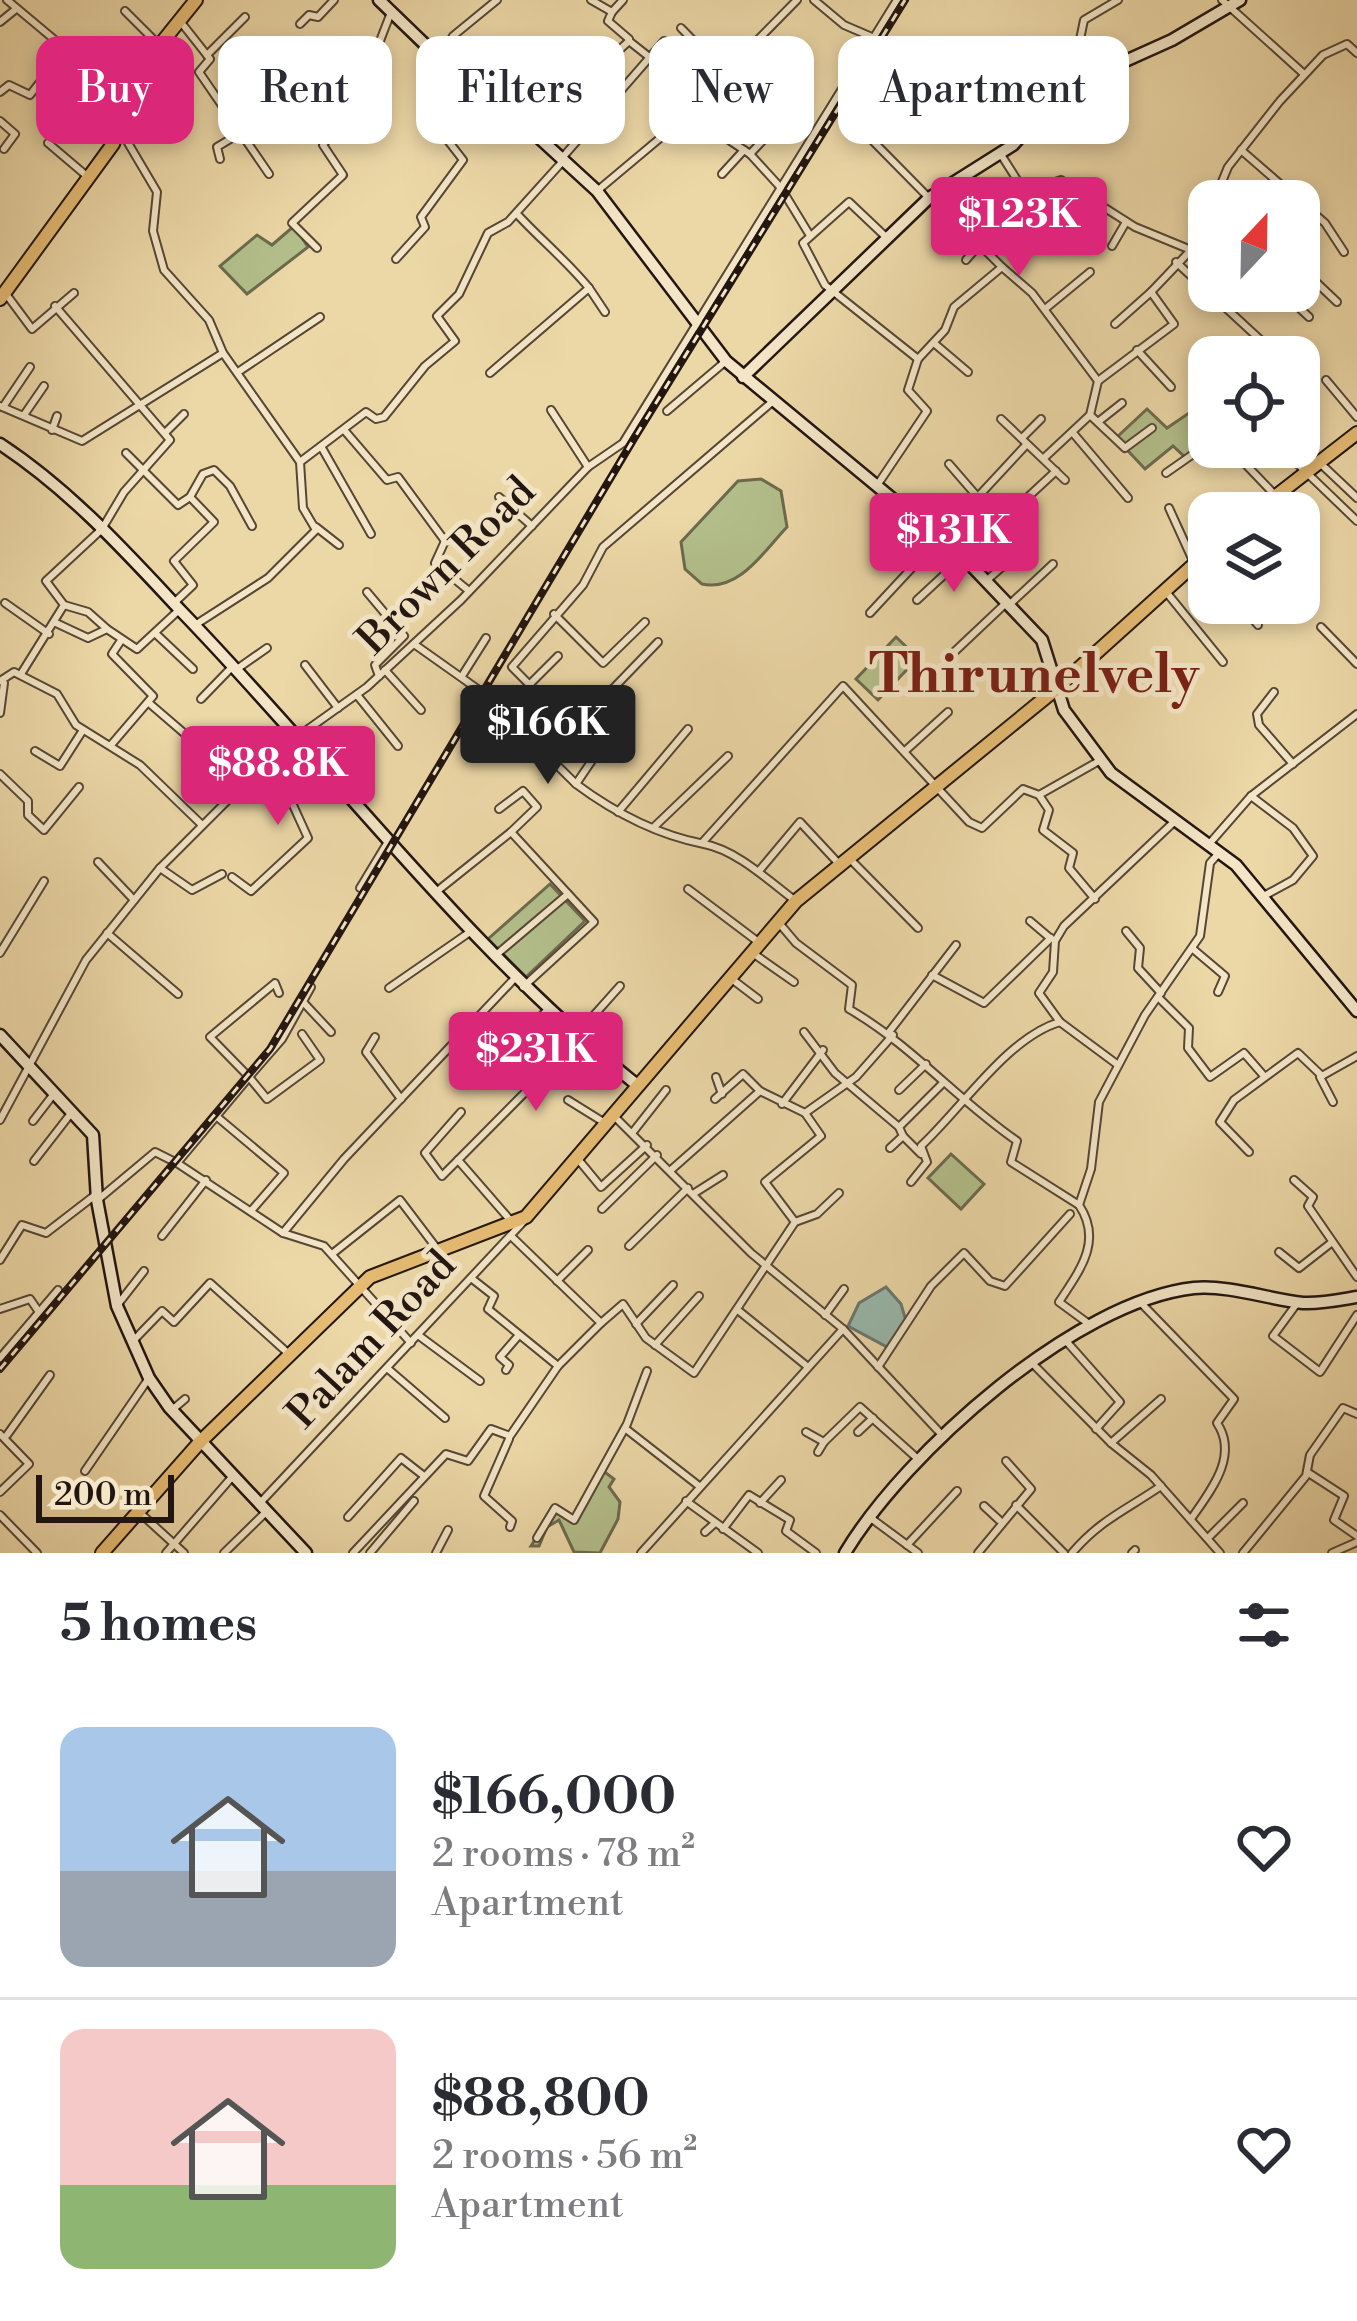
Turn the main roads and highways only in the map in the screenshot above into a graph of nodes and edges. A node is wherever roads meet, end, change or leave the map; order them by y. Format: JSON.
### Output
{"nodes":[{"id":1,"x":191,"y":2,"type":"edge"},
{"id":2,"x":2,"y":295,"type":"edge"},
{"id":3,"x":1357,"y":434,"type":"edge"},
{"id":4,"x":1279,"y":492,"type":"edge"},
{"id":5,"x":1188,"y":572,"type":"edge"},
{"id":6,"x":102,"y":1553,"type":"edge"}],
"edges":[{"from":1,"to":2,"type":"main road"},
{"from":3,"to":4,"type":"main road"},
{"from":5,"to":6,"type":"main road"}]}
